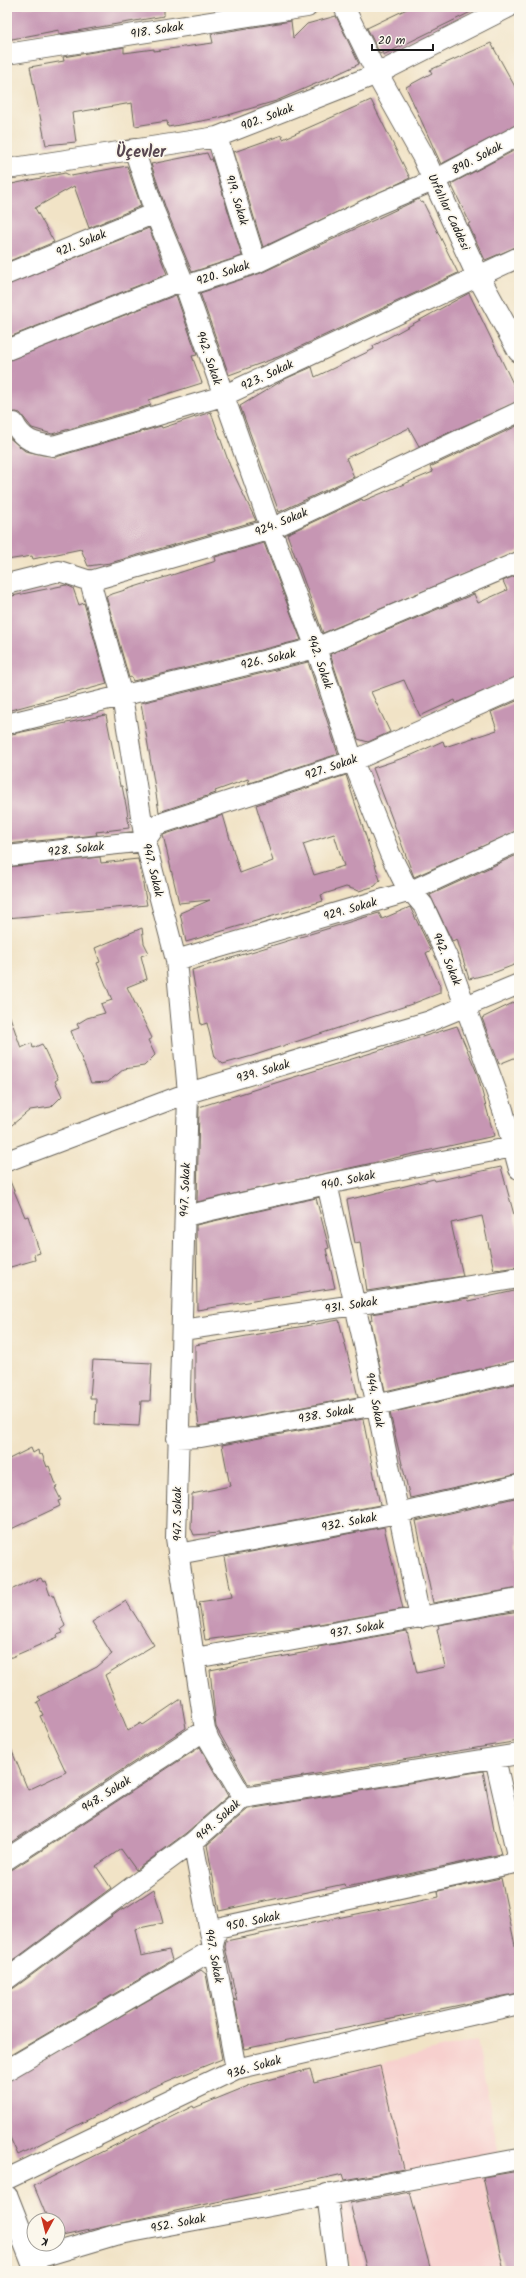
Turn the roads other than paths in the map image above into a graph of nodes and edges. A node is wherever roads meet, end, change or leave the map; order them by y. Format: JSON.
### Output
{"nodes":[{"id":1,"x":307,"y":7,"type":"edge"},
{"id":2,"x":344,"y":7,"type":"edge"},
{"id":3,"x":509,"y":7,"type":"edge"},
{"id":4,"x":487,"y":12,"type":"edge"},
{"id":5,"x":7,"y":54,"type":"edge"},
{"id":6,"x":377,"y":74,"type":"junction"},
{"id":7,"x":519,"y":135,"type":"edge"},
{"id":8,"x":217,"y":137,"type":"junction"},
{"id":9,"x":134,"y":149,"type":"junction"},
{"id":10,"x":7,"y":169,"type":"edge"},
{"id":11,"x":435,"y":180,"type":"junction"},
{"id":12,"x":155,"y":212,"type":"junction"},
{"id":13,"x":519,"y":257,"type":"edge"},
{"id":14,"x":256,"y":263,"type":"junction"},
{"id":15,"x":7,"y":274,"type":"edge"},
{"id":16,"x":478,"y":276,"type":"junction"},
{"id":17,"x":185,"y":286,"type":"junction"},
{"id":18,"x":7,"y":350,"type":"edge"},
{"id":19,"x":519,"y":351,"type":"edge"},
{"id":20,"x":222,"y":396,"type":"junction"},
{"id":21,"x":519,"y":412,"type":"edge"},
{"id":22,"x":7,"y":425,"type":"edge"},
{"id":23,"x":271,"y":529,"type":"junction"},
{"id":24,"x":519,"y":562,"type":"edge"},
{"id":25,"x":90,"y":581,"type":"junction"},
{"id":26,"x":7,"y":584,"type":"edge"},
{"id":27,"x":316,"y":648,"type":"junction"},
{"id":28,"x":519,"y":687,"type":"edge"},
{"id":29,"x":122,"y":696,"type":"junction"},
{"id":30,"x":7,"y":724,"type":"edge"},
{"id":31,"x":353,"y":761,"type":"junction"},
{"id":32,"x":145,"y":841,"type":"junction"},
{"id":33,"x":519,"y":841,"type":"edge"},
{"id":34,"x":7,"y":856,"type":"edge"},
{"id":35,"x":411,"y":891,"type":"junction"},
{"id":36,"x":176,"y":960,"type":"junction"},
{"id":37,"x":519,"y":984,"type":"edge"},
{"id":38,"x":467,"y":1007,"type":"junction"},
{"id":39,"x":188,"y":1092,"type":"junction"},
{"id":40,"x":511,"y":1108,"type":"edge"},
{"id":41,"x":512,"y":1147,"type":"junction"},
{"id":42,"x":7,"y":1161,"type":"edge"},
{"id":43,"x":519,"y":1169,"type":"edge"},
{"id":44,"x":327,"y":1184,"type":"junction"},
{"id":45,"x":185,"y":1216,"type":"junction"},
{"id":46,"x":519,"y":1278,"type":"edge"},
{"id":47,"x":355,"y":1305,"type":"junction"},
{"id":48,"x":182,"y":1330,"type":"junction"},
{"id":49,"x":519,"y":1371,"type":"edge"},
{"id":50,"x":376,"y":1405,"type":"junction"},
{"id":51,"x":177,"y":1438,"type":"junction"},
{"id":52,"x":519,"y":1485,"type":"edge"},
{"id":53,"x":398,"y":1513,"type":"junction"},
{"id":54,"x":178,"y":1554,"type":"junction"},
{"id":55,"x":519,"y":1599,"type":"edge"},
{"id":56,"x":420,"y":1618,"type":"junction"},
{"id":57,"x":195,"y":1658,"type":"junction"},
{"id":58,"x":205,"y":1730,"type":"junction"},
{"id":59,"x":519,"y":1754,"type":"edge"},
{"id":60,"x":495,"y":1758,"type":"junction"},
{"id":61,"x":243,"y":1798,"type":"junction"},
{"id":62,"x":194,"y":1842,"type":"junction"},
{"id":63,"x":7,"y":1859,"type":"edge"},
{"id":64,"x":519,"y":1863,"type":"edge"},
{"id":65,"x":212,"y":1950,"type":"junction"},
{"id":66,"x":7,"y":1979,"type":"edge"},
{"id":67,"x":519,"y":2004,"type":"edge"},
{"id":68,"x":236,"y":2069,"type":"junction"},
{"id":69,"x":7,"y":2070,"type":"edge"},
{"id":70,"x":519,"y":2159,"type":"edge"},
{"id":71,"x":7,"y":2179,"type":"edge"},
{"id":72,"x":327,"y":2194,"type":"junction"},
{"id":73,"x":7,"y":2196,"type":"edge"},
{"id":74,"x":34,"y":2266,"type":"edge"},
{"id":75,"x":337,"y":2271,"type":"edge"}],
"edges":[{"from":1,"to":5,"type":"street","name":"918. Sokak"},
{"from":2,"to":6,"type":"street"},
{"from":3,"to":4,"type":"street","name":"902. Sokak"},
{"from":4,"to":6,"type":"street","name":"902. Sokak"},
{"from":6,"to":8,"type":"street","name":"902. Sokak"},
{"from":6,"to":11,"type":"street","name":"Urfalılar Caddesi"},
{"from":7,"to":11,"type":"street","name":"890. Sokak"},
{"from":8,"to":9,"type":"street","name":"902. Sokak"},
{"from":8,"to":14,"type":"street","name":"919. Sokak"},
{"from":9,"to":10,"type":"street","name":"902. Sokak"},
{"from":9,"to":12,"type":"street","name":"942. Sokak"},
{"from":11,"to":14,"type":"street","name":"920. Sokak"},
{"from":11,"to":16,"type":"street","name":"Urfalılar Caddesi"},
{"from":12,"to":15,"type":"street","name":"921. Sokak"},
{"from":12,"to":17,"type":"street","name":"942. Sokak"},
{"from":13,"to":16,"type":"street","name":"923. Sokak"},
{"from":14,"to":17,"type":"street","name":"920. Sokak"},
{"from":16,"to":19,"type":"street","name":"Urfalılar Caddesi"},
{"from":16,"to":20,"type":"street","name":"923. Sokak"},
{"from":17,"to":18,"type":"street","name":"920. Sokak"},
{"from":17,"to":20,"type":"street","name":"942. Sokak"},
{"from":20,"to":22,"type":"street","name":"923. Sokak"},
{"from":20,"to":23,"type":"street","name":"942. Sokak"},
{"from":21,"to":23,"type":"street","name":"924. Sokak"},
{"from":23,"to":25,"type":"street","name":"924. Sokak"},
{"from":23,"to":27,"type":"street","name":"942. Sokak"},
{"from":24,"to":27,"type":"street","name":"926. Sokak"},
{"from":25,"to":26,"type":"street"},
{"from":25,"to":29,"type":"street","name":"947. Sokak"},
{"from":27,"to":29,"type":"street","name":"926. Sokak"},
{"from":27,"to":31,"type":"street","name":"942. Sokak"},
{"from":28,"to":31,"type":"street","name":"927. Sokak"},
{"from":29,"to":30,"type":"street","name":"926. Sokak"},
{"from":29,"to":32,"type":"street","name":"947. Sokak"},
{"from":31,"to":32,"type":"street","name":"927. Sokak"},
{"from":31,"to":35,"type":"street","name":"942. Sokak"},
{"from":32,"to":34,"type":"street","name":"928. Sokak"},
{"from":32,"to":36,"type":"street","name":"947. Sokak"},
{"from":33,"to":35,"type":"street","name":"929. Sokak"},
{"from":35,"to":36,"type":"street","name":"929. Sokak"},
{"from":35,"to":38,"type":"street","name":"942. Sokak"},
{"from":36,"to":39,"type":"street","name":"947. Sokak"},
{"from":37,"to":38,"type":"street","name":"939. Sokak"},
{"from":38,"to":39,"type":"street","name":"939. Sokak"},
{"from":38,"to":40,"type":"street","name":"942. Sokak"},
{"from":39,"to":42,"type":"street","name":"939. Sokak"},
{"from":39,"to":45,"type":"street","name":"947. Sokak"},
{"from":40,"to":41,"type":"street","name":"942. Sokak"},
{"from":41,"to":43,"type":"street","name":"942. Sokak"},
{"from":41,"to":44,"type":"street","name":"940. Sokak"},
{"from":44,"to":45,"type":"street","name":"940. Sokak"},
{"from":44,"to":47,"type":"street","name":"944. Sokak"},
{"from":45,"to":48,"type":"street","name":"947. Sokak"},
{"from":46,"to":47,"type":"street","name":"931. Sokak"},
{"from":47,"to":48,"type":"street","name":"931. Sokak"},
{"from":47,"to":50,"type":"street","name":"944. Sokak"},
{"from":48,"to":51,"type":"street","name":"947. Sokak"},
{"from":49,"to":50,"type":"street","name":"938. Sokak"},
{"from":50,"to":51,"type":"street","name":"938. Sokak"},
{"from":50,"to":53,"type":"street","name":"944. Sokak"},
{"from":51,"to":54,"type":"street","name":"947. Sokak"},
{"from":52,"to":53,"type":"street","name":"932. Sokak"},
{"from":53,"to":54,"type":"street","name":"932. Sokak"},
{"from":53,"to":56,"type":"street","name":"944. Sokak"},
{"from":54,"to":57,"type":"street","name":"947. Sokak"},
{"from":55,"to":56,"type":"street","name":"937. Sokak"},
{"from":56,"to":57,"type":"street","name":"937. Sokak"},
{"from":57,"to":58,"type":"street","name":"947. Sokak"},
{"from":58,"to":61,"type":"street","name":"947. Sokak"},
{"from":58,"to":63,"type":"street","name":"948. Sokak"},
{"from":59,"to":60,"type":"street","name":"949. Sokak"},
{"from":60,"to":61,"type":"street","name":"949. Sokak"},
{"from":60,"to":64,"type":"street"},
{"from":61,"to":62,"type":"street","name":"949. Sokak"},
{"from":62,"to":65,"type":"street","name":"947. Sokak"},
{"from":62,"to":66,"type":"street","name":"949. Sokak"},
{"from":64,"to":65,"type":"street","name":"950. Sokak"},
{"from":65,"to":68,"type":"street","name":"947. Sokak"},
{"from":65,"to":69,"type":"street"},
{"from":67,"to":68,"type":"street","name":"936. Sokak"},
{"from":68,"to":71,"type":"street","name":"936. Sokak"},
{"from":70,"to":72,"type":"street","name":"952. Sokak"},
{"from":72,"to":74,"type":"street","name":"952. Sokak"},
{"from":72,"to":75,"type":"street"},
{"from":73,"to":74,"type":"street"}]}
